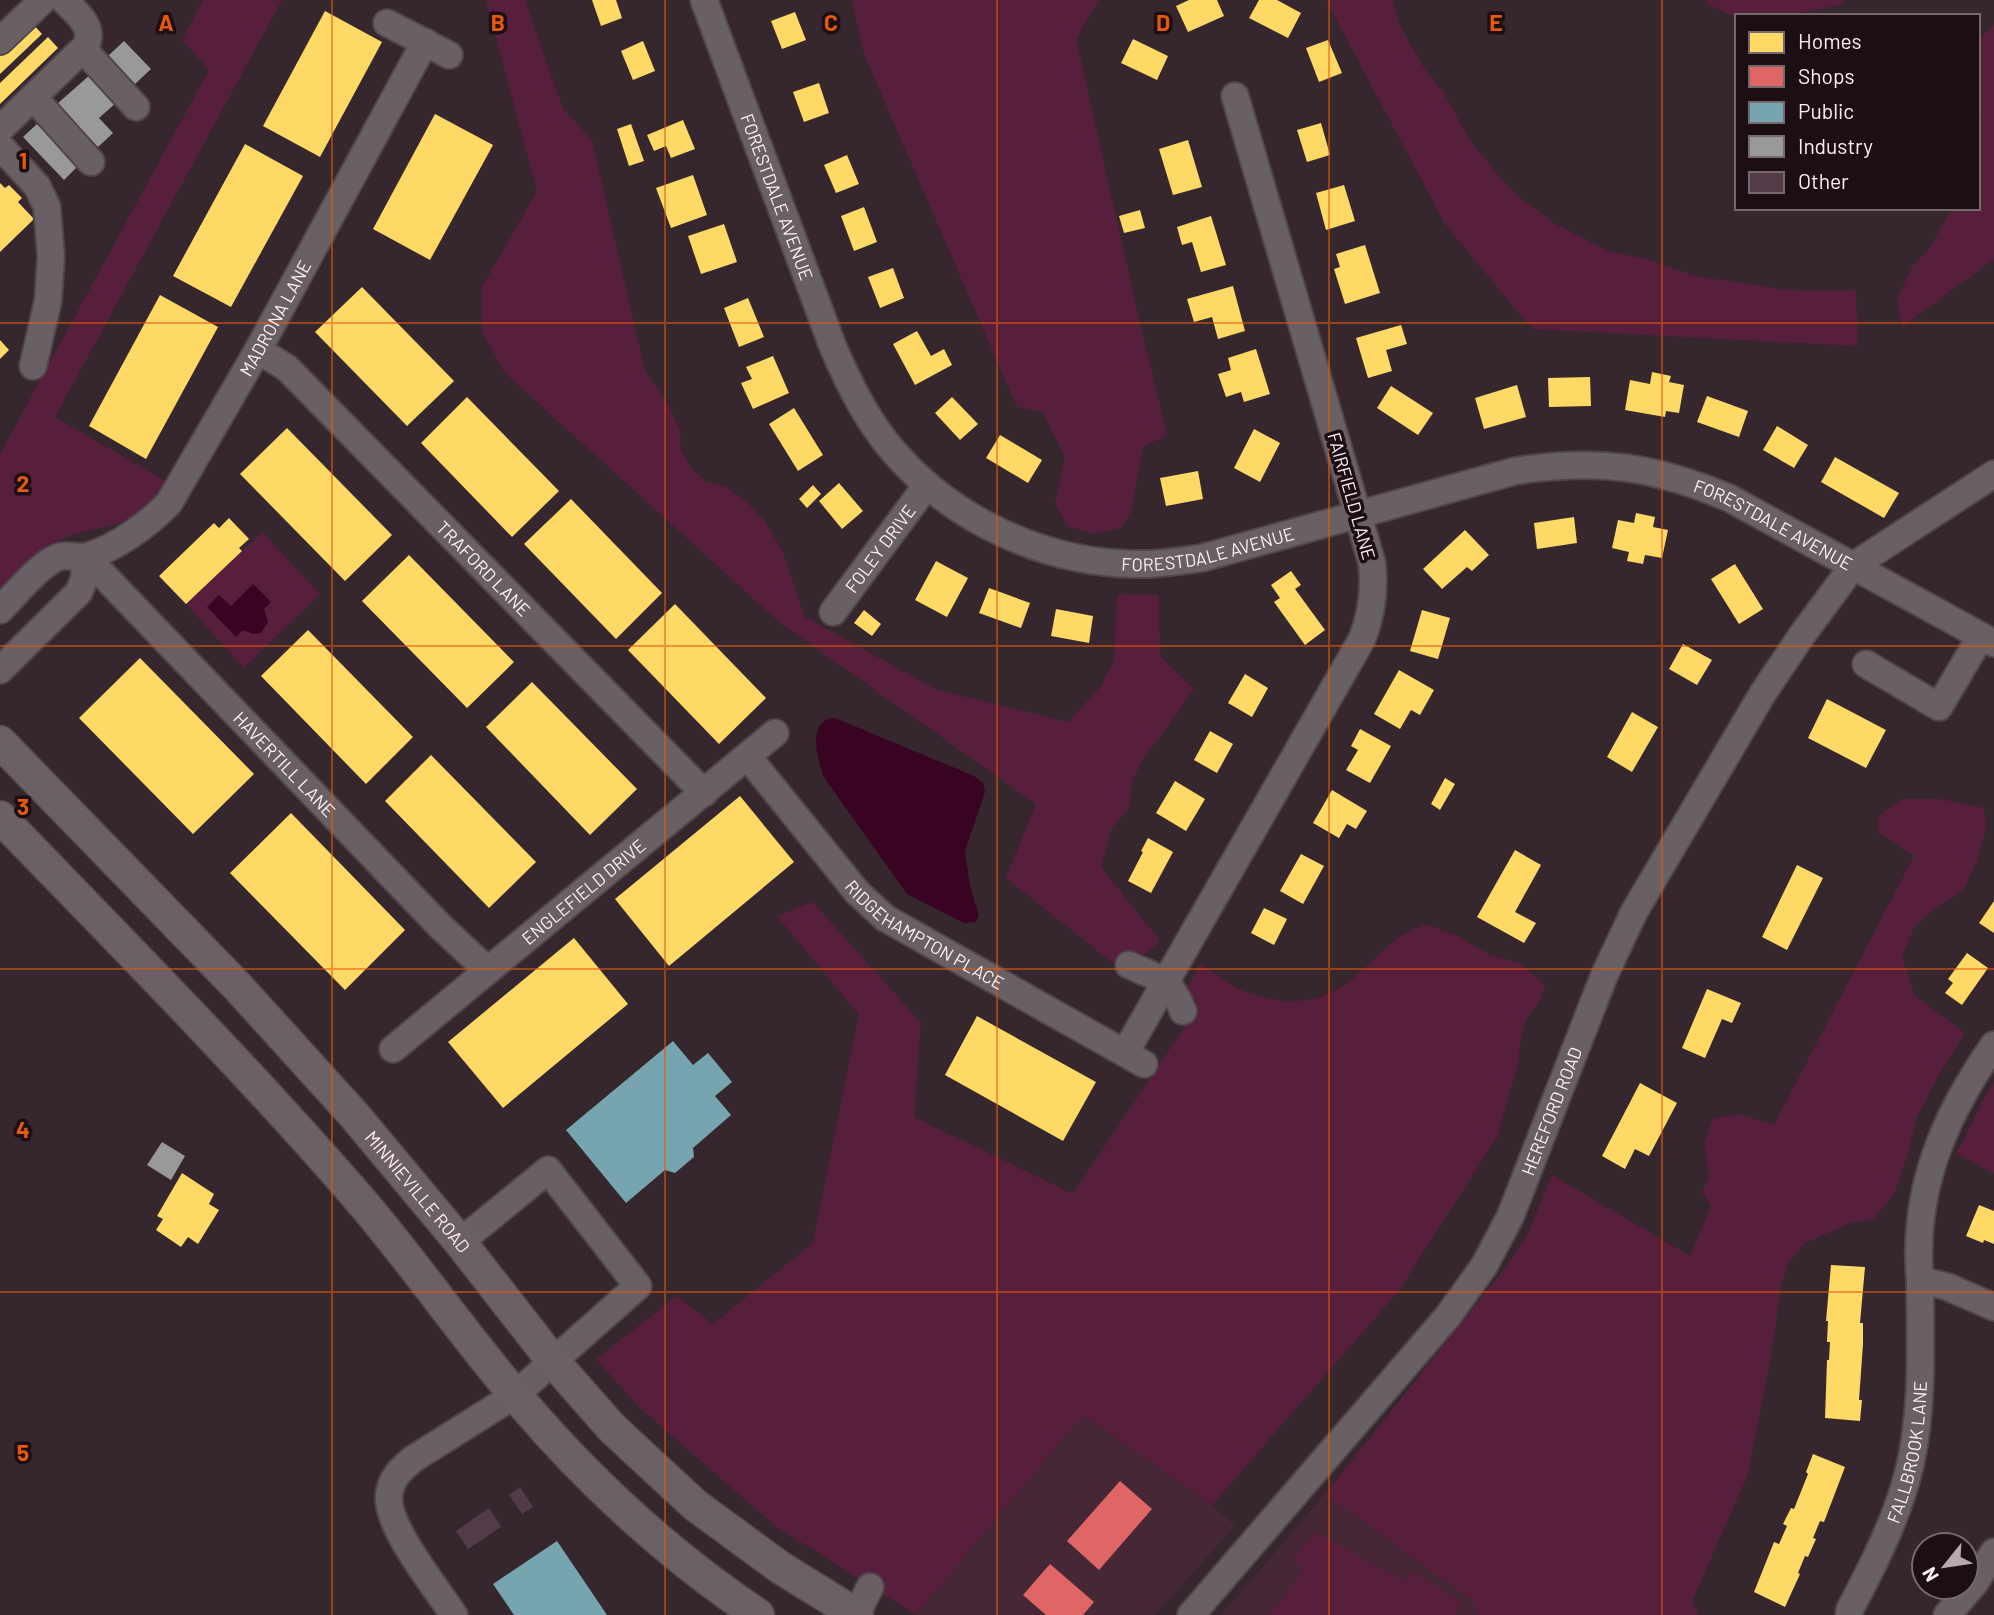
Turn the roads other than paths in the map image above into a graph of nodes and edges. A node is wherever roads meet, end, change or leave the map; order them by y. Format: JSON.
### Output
{"nodes":[{"id":1,"x":46,"y":0,"type":"edge"},
{"id":2,"x":704,"y":0,"type":"edge"},
{"id":3,"x":387,"y":23,"type":"dead end"},
{"id":4,"x":0,"y":41,"type":"edge"},
{"id":5,"x":425,"y":42,"type":"junction"},
{"id":6,"x":83,"y":49,"type":"junction"},
{"id":7,"x":449,"y":55,"type":"dead end"},
{"id":8,"x":1234,"y":96,"type":"dead end"},
{"id":9,"x":33,"y":97,"type":"junction"},
{"id":10,"x":135,"y":107,"type":"dead end"},
{"id":11,"x":0,"y":129,"type":"edge"},
{"id":12,"x":0,"y":146,"type":"edge"},
{"id":13,"x":91,"y":162,"type":"dead end"},
{"id":14,"x":258,"y":350,"type":"junction"},
{"id":15,"x":33,"y":366,"type":"dead end"},
{"id":16,"x":1994,"y":474,"type":"edge"},
{"id":17,"x":928,"y":485,"type":"junction"},
{"id":18,"x":1357,"y":515,"type":"junction"},
{"id":19,"x":86,"y":557,"type":"junction"},
{"id":20,"x":1853,"y":566,"type":"junction"},
{"id":21,"x":0,"y":610,"type":"edge"},
{"id":22,"x":833,"y":612,"type":"dead end"},
{"id":23,"x":1988,"y":640,"type":"edge"},
{"id":24,"x":1866,"y":664,"type":"dead end"},
{"id":25,"x":0,"y":670,"type":"edge"},
{"id":26,"x":775,"y":733,"type":"dead end"},
{"id":27,"x":0,"y":742,"type":"edge"},
{"id":28,"x":748,"y":757,"type":"junction"},
{"id":29,"x":704,"y":793,"type":"junction"},
{"id":30,"x":0,"y":817,"type":"edge"},
{"id":31,"x":1129,"y":965,"type":"dead end"},
{"id":32,"x":487,"y":970,"type":"junction"},
{"id":33,"x":1165,"y":981,"type":"junction"},
{"id":34,"x":1183,"y":1011,"type":"dead end"},
{"id":35,"x":1994,"y":1045,"type":"edge"},
{"id":36,"x":393,"y":1049,"type":"dead end"},
{"id":37,"x":1134,"y":1059,"type":"joint"},
{"id":38,"x":460,"y":1242,"type":"junction"},
{"id":39,"x":1920,"y":1280,"type":"junction"},
{"id":40,"x":1994,"y":1307,"type":"edge"},
{"id":41,"x":552,"y":1360,"type":"junction"},
{"id":42,"x":515,"y":1395,"type":"junction"},
{"id":43,"x":1994,"y":1552,"type":"edge"},
{"id":44,"x":870,"y":1587,"type":"dead end"},
{"id":45,"x":454,"y":1615,"type":"edge"},
{"id":46,"x":758,"y":1615,"type":"edge"},
{"id":47,"x":857,"y":1615,"type":"edge"},
{"id":48,"x":1191,"y":1615,"type":"edge"},
{"id":49,"x":1849,"y":1615,"type":"edge"},
{"id":50,"x":1947,"y":1615,"type":"edge"}],
"edges":[{"from":1,"to":4,"type":"street"},
{"from":1,"to":6,"type":"street"},
{"from":2,"to":17,"type":"street","name":"FORESTDALE AVENUE"},
{"from":3,"to":5,"type":"street"},
{"from":5,"to":7,"type":"street"},
{"from":5,"to":14,"type":"street","name":"MADRONA LANE"},
{"from":6,"to":9,"type":"street"},
{"from":6,"to":10,"type":"street"},
{"from":8,"to":18,"type":"street","name":"FAIRFIELD LANE"},
{"from":9,"to":11,"type":"street"},
{"from":9,"to":13,"type":"street"},
{"from":12,"to":15,"type":"street"},
{"from":14,"to":19,"type":"street","name":"MADRONA LANE"},
{"from":14,"to":29,"type":"street","name":"TRAFORD LANE"},
{"from":16,"to":20,"type":"street"},
{"from":17,"to":18,"type":"street","name":"FORESTDALE AVENUE"},
{"from":17,"to":22,"type":"street","name":"FOLEY DRIVE"},
{"from":18,"to":20,"type":"street","name":"FORESTDALE AVENUE"},
{"from":18,"to":33,"type":"street","name":"FAIRFIELD LANE"},
{"from":19,"to":21,"type":"street","name":"MADRONA LANE"},
{"from":19,"to":25,"type":"street"},
{"from":19,"to":32,"type":"street","name":"HAVERTILL LANE"},
{"from":20,"to":23,"type":"street","name":"FORESTDALE AVENUE"},
{"from":20,"to":48,"type":"street","name":"HEREFORD ROAD"},
{"from":23,"to":24,"type":"street"},
{"from":26,"to":28,"type":"street","name":"ENGLEFIELD DRIVE"},
{"from":27,"to":38,"type":"main road","name":"MINNIEVILLE ROAD"},
{"from":28,"to":29,"type":"street","name":"ENGLEFIELD DRIVE"},
{"from":28,"to":37,"type":"street","name":"RIDGEHAMPTON PLACE"},
{"from":29,"to":32,"type":"street","name":"ENGLEFIELD DRIVE"},
{"from":30,"to":42,"type":"main road"},
{"from":31,"to":33,"type":"street"},
{"from":32,"to":36,"type":"street","name":"ENGLEFIELD DRIVE"},
{"from":33,"to":34,"type":"street"},
{"from":33,"to":37,"type":"street","name":"FAIRFIELD LANE"},
{"from":35,"to":39,"type":"street","name":"FALLBROOK LANE"},
{"from":38,"to":41,"type":"main road","name":"MINNIEVILLE ROAD"},
{"from":38,"to":41,"type":"street"},
{"from":39,"to":40,"type":"street"},
{"from":39,"to":49,"type":"street","name":"FALLBROOK LANE"},
{"from":41,"to":42,"type":"street"},
{"from":41,"to":47,"type":"main road","name":"MINNIEVILLE ROAD"},
{"from":42,"to":45,"type":"street"},
{"from":42,"to":46,"type":"main road"},
{"from":43,"to":50,"type":"street"},
{"from":44,"to":47,"type":"street"}]}
